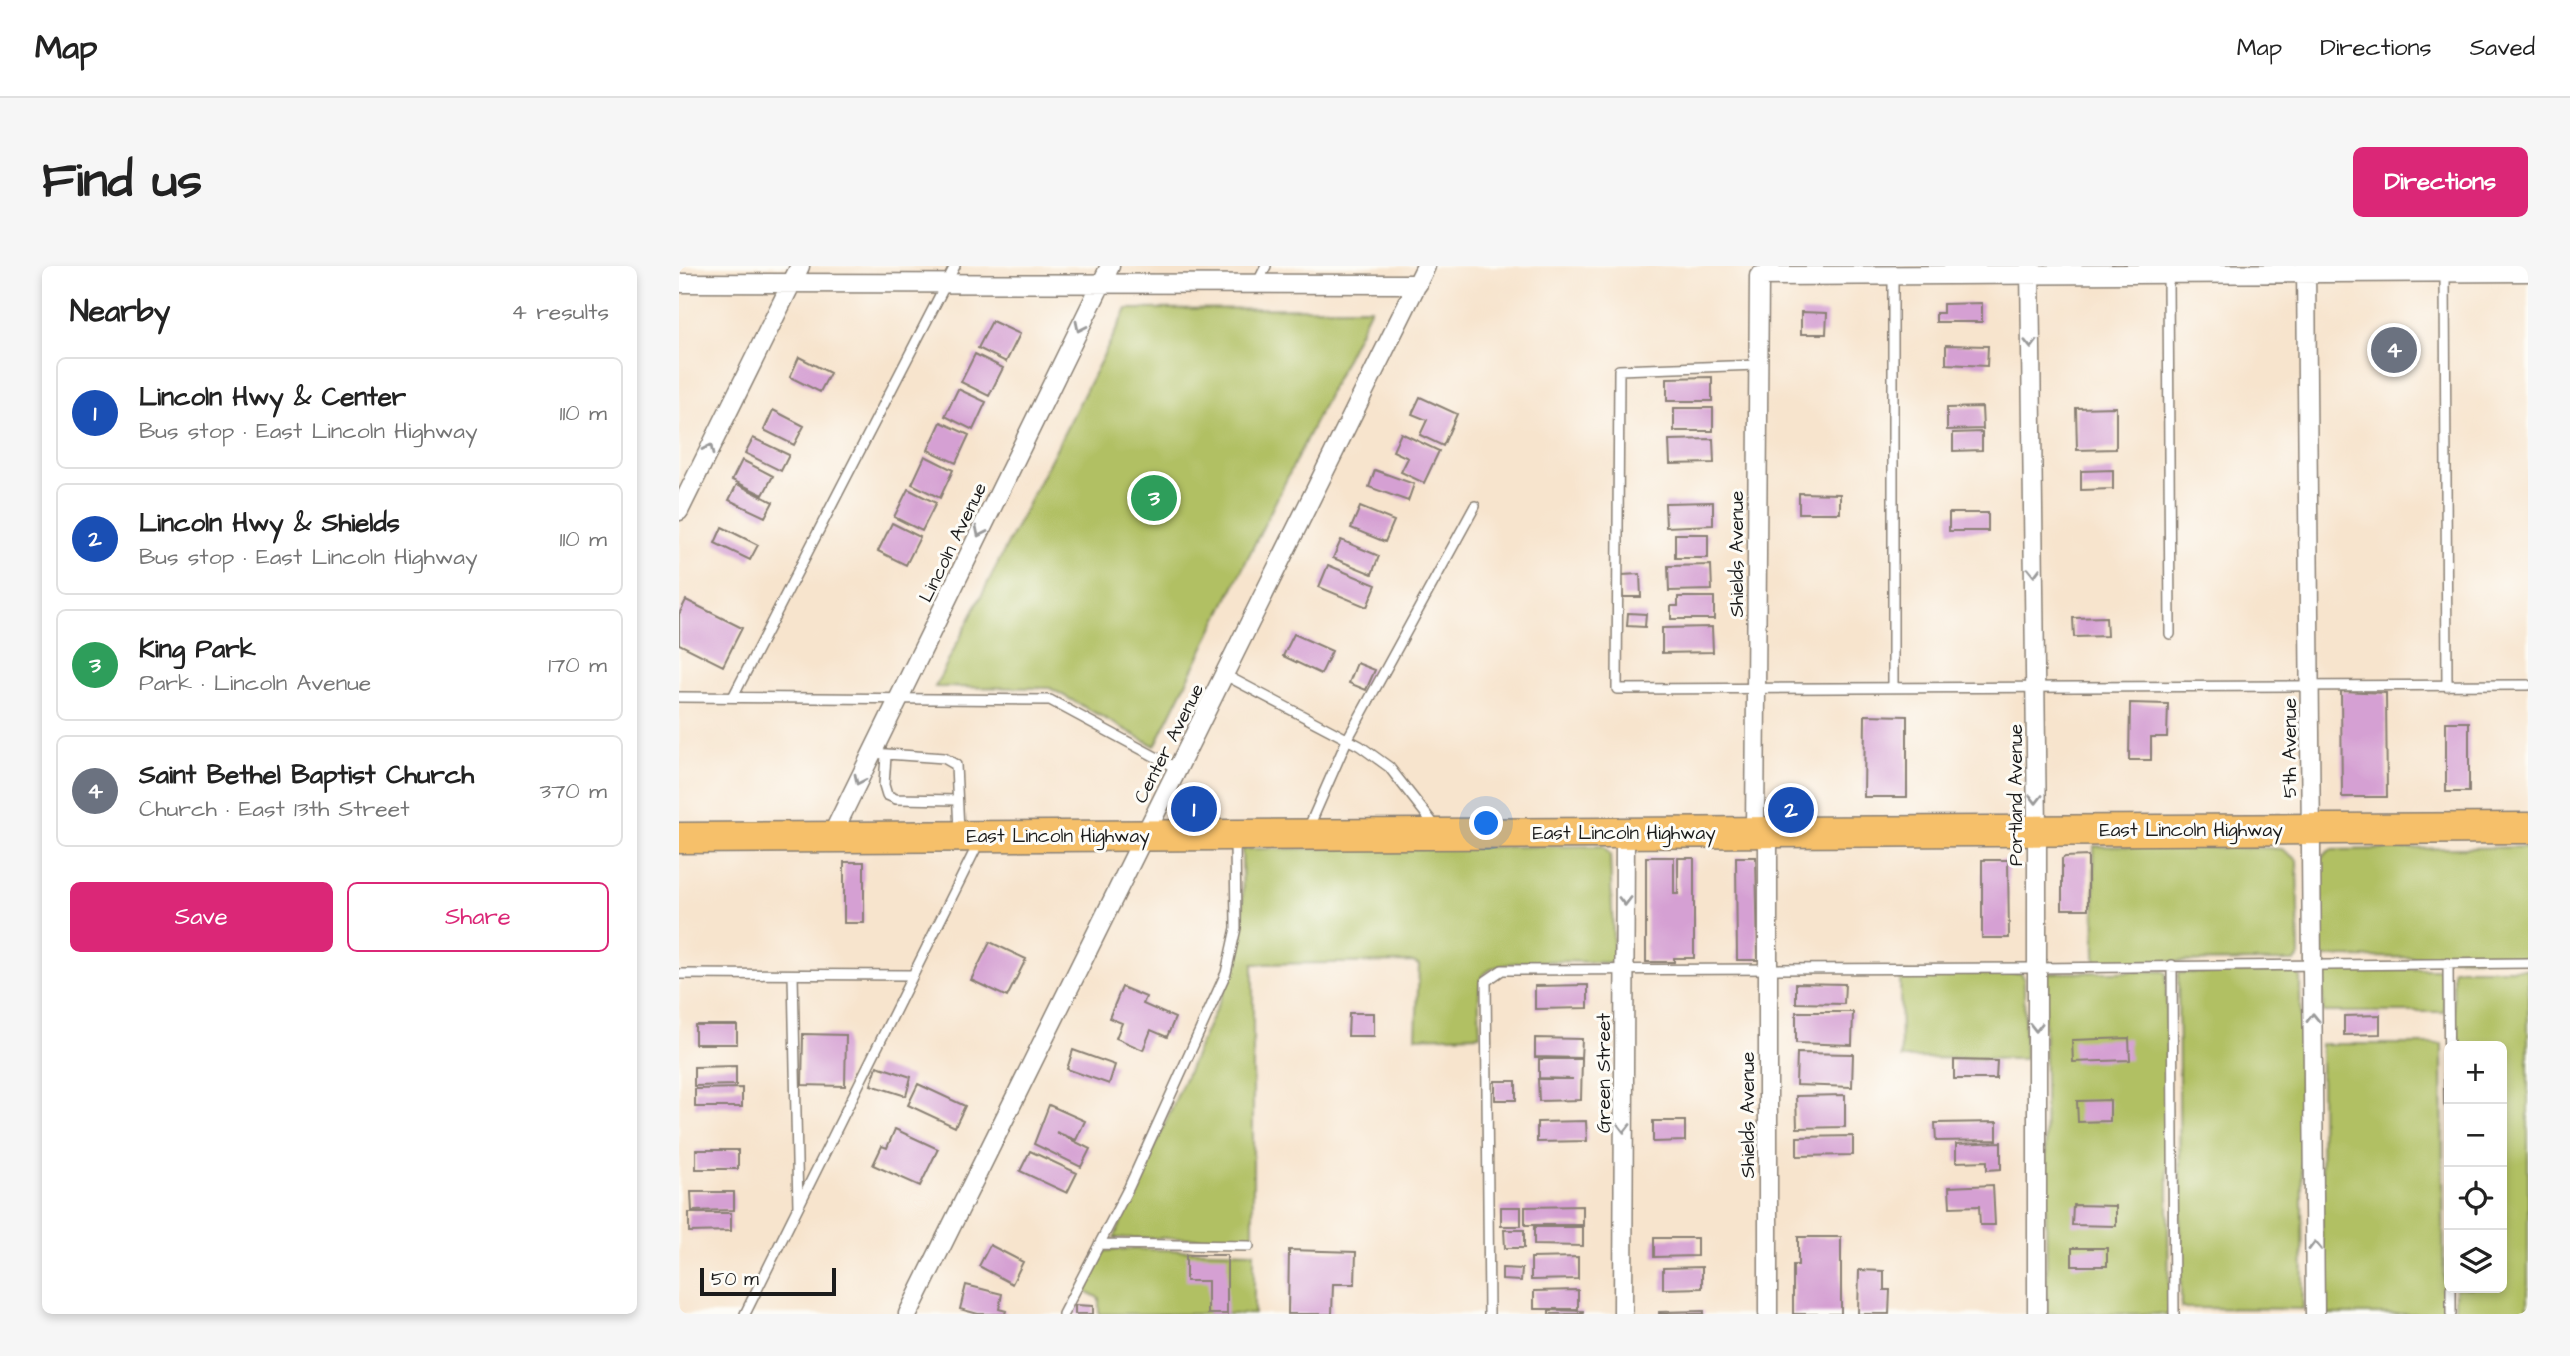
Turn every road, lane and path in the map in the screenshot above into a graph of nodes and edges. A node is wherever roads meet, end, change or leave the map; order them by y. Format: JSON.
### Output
{"nodes":[{"id":1,"x":800,"y":266,"type":"edge"},
{"id":2,"x":955,"y":266,"type":"edge"},
{"id":3,"x":1110,"y":266,"type":"edge"},
{"id":4,"x":1266,"y":266,"type":"edge"},
{"id":5,"x":1426,"y":266,"type":"edge"},
{"id":6,"x":2305,"y":270,"type":"edge"},
{"id":7,"x":2030,"y":271,"type":"edge"},
{"id":8,"x":2445,"y":272,"type":"junction"},
{"id":9,"x":2528,"y":272,"type":"edge"},
{"id":10,"x":2168,"y":275,"type":"junction"},
{"id":11,"x":1893,"y":276,"type":"junction"},
{"id":12,"x":679,"y":283,"type":"edge"},
{"id":13,"x":792,"y":283,"type":"junction"},
{"id":14,"x":947,"y":284,"type":"junction"},
{"id":15,"x":1102,"y":284,"type":"junction"},
{"id":16,"x":1257,"y":284,"type":"junction"},
{"id":17,"x":1418,"y":284,"type":"junction"},
{"id":18,"x":1758,"y":365,"type":"junction"},
{"id":19,"x":1475,"y":506,"type":"dead end"},
{"id":20,"x":679,"y":511,"type":"edge"},
{"id":21,"x":2170,"y":634,"type":"dead end"},
{"id":22,"x":1225,"y":675,"type":"junction"},
{"id":23,"x":2528,"y":685,"type":"edge"},
{"id":24,"x":2447,"y":686,"type":"junction"},
{"id":25,"x":2310,"y":687,"type":"junction"},
{"id":26,"x":1893,"y":688,"type":"junction"},
{"id":27,"x":2036,"y":689,"type":"junction"},
{"id":28,"x":1756,"y":690,"type":"junction"},
{"id":29,"x":679,"y":697,"type":"edge"},
{"id":30,"x":733,"y":697,"type":"junction"},
{"id":31,"x":899,"y":699,"type":"junction"},
{"id":32,"x":1347,"y":740,"type":"junction"},
{"id":33,"x":879,"y":754,"type":"junction"},
{"id":34,"x":1178,"y":770,"type":"junction"},
{"id":35,"x":957,"y":800,"type":"junction"},
{"id":36,"x":2528,"y":828,"type":"edge"},
{"id":37,"x":2311,"y":829,"type":"junction"},
{"id":38,"x":2037,"y":830,"type":"junction"},
{"id":39,"x":1625,"y":832,"type":"junction"},
{"id":40,"x":1762,"y":832,"type":"junction"},
{"id":41,"x":1440,"y":833,"type":"junction"},
{"id":42,"x":1306,"y":834,"type":"junction"},
{"id":43,"x":1145,"y":835,"type":"junction"},
{"id":44,"x":1235,"y":835,"type":"junction"},
{"id":45,"x":971,"y":836,"type":"junction"},
{"id":46,"x":831,"y":837,"type":"junction"},
{"id":47,"x":679,"y":838,"type":"edge"},
{"id":48,"x":2448,"y":963,"type":"junction"},
{"id":49,"x":2528,"y":963,"type":"edge"},
{"id":50,"x":2312,"y":964,"type":"junction"},
{"id":51,"x":2172,"y":965,"type":"junction"},
{"id":52,"x":2036,"y":968,"type":"junction"},
{"id":53,"x":1768,"y":969,"type":"junction"},
{"id":54,"x":1625,"y":970,"type":"junction"},
{"id":55,"x":679,"y":974,"type":"edge"},
{"id":56,"x":793,"y":975,"type":"junction"},
{"id":57,"x":913,"y":975,"type":"junction"},
{"id":58,"x":2449,"y":1041,"type":"edge"},
{"id":59,"x":798,"y":1209,"type":"junction"},
{"id":60,"x":1100,"y":1244,"type":"junction"},
{"id":61,"x":1249,"y":1246,"type":"dead end"},
{"id":62,"x":2451,"y":1293,"type":"edge"},
{"id":63,"x":745,"y":1314,"type":"edge"},
{"id":64,"x":908,"y":1314,"type":"edge"},
{"id":65,"x":1063,"y":1314,"type":"edge"},
{"id":66,"x":1489,"y":1314,"type":"edge"},
{"id":67,"x":1623,"y":1314,"type":"edge"},
{"id":68,"x":1768,"y":1314,"type":"edge"},
{"id":69,"x":2038,"y":1314,"type":"edge"},
{"id":70,"x":2174,"y":1314,"type":"edge"},
{"id":71,"x":2315,"y":1314,"type":"edge"},
{"id":72,"x":2451,"y":1314,"type":"edge"}],
"edges":[{"from":1,"to":13,"type":"street"},
{"from":2,"to":14,"type":"lane"},
{"from":3,"to":15,"type":"street","name":"Lincoln Avenue"},
{"from":4,"to":16,"type":"lane"},
{"from":5,"to":17,"type":"street","name":"Center Avenue"},
{"from":6,"to":8,"type":"street"},
{"from":6,"to":10,"type":"street"},
{"from":6,"to":25,"type":"street","name":"5th Avenue"},
{"from":7,"to":10,"type":"street"},
{"from":7,"to":11,"type":"street"},
{"from":7,"to":27,"type":"street","name":"Portland Avenue","one_way":true},
{"from":8,"to":9,"type":"street"},
{"from":8,"to":24,"type":"lane"},
{"from":10,"to":21,"type":"lane"},
{"from":11,"to":18,"type":"street","name":"Shields Avenue"},
{"from":11,"to":26,"type":"lane"},
{"from":12,"to":13,"type":"street"},
{"from":13,"to":14,"type":"street"},
{"from":20,"to":13,"type":"street","one_way":true},
{"from":14,"to":15,"type":"street"},
{"from":14,"to":30,"type":"lane"},
{"from":15,"to":16,"type":"street"},
{"from":15,"to":31,"type":"street","name":"Lincoln Avenue","one_way":true},
{"from":16,"to":17,"type":"street"},
{"from":17,"to":22,"type":"street","name":"Center Avenue"},
{"from":18,"to":28,"type":"street","name":"Shields Avenue"},
{"from":18,"to":28,"type":"lane"},
{"from":19,"to":32,"type":"lane"},
{"from":22,"to":32,"type":"lane"},
{"from":22,"to":34,"type":"street","name":"Center Avenue"},
{"from":23,"to":24,"type":"lane"},
{"from":24,"to":25,"type":"lane"},
{"from":25,"to":27,"type":"lane"},
{"from":25,"to":37,"type":"street","name":"5th Avenue"},
{"from":26,"to":27,"type":"lane"},
{"from":26,"to":28,"type":"lane"},
{"from":27,"to":38,"type":"street","name":"Portland Avenue","one_way":true},
{"from":28,"to":40,"type":"street","name":"Shields Avenue"},
{"from":29,"to":30,"type":"lane"},
{"from":30,"to":31,"type":"lane"},
{"from":31,"to":33,"type":"street","name":"Lincoln Avenue"},
{"from":31,"to":34,"type":"lane"},
{"from":32,"to":41,"type":"lane"},
{"from":32,"to":42,"type":"lane"},
{"from":33,"to":35,"type":"lane"},
{"from":33,"to":35,"type":"lane"},
{"from":33,"to":46,"type":"street","name":"Lincoln Avenue","one_way":true},
{"from":34,"to":43,"type":"street","name":"Center Avenue"},
{"from":35,"to":45,"type":"lane"},
{"from":36,"to":37,"type":"main road","name":"East Lincoln Highway"},
{"from":37,"to":38,"type":"main road","name":"East Lincoln Highway"},
{"from":37,"to":50,"type":"street","name":"5th Avenue"},
{"from":38,"to":40,"type":"main road","name":"East Lincoln Highway"},
{"from":38,"to":52,"type":"street","name":"Portland Avenue"},
{"from":39,"to":40,"type":"main road","name":"East Lincoln Highway"},
{"from":39,"to":41,"type":"main road","name":"East Lincoln Highway"},
{"from":39,"to":54,"type":"street","name":"Green Street","one_way":true},
{"from":40,"to":53,"type":"street","name":"Shields Avenue"},
{"from":41,"to":42,"type":"main road","name":"East Lincoln Highway"},
{"from":42,"to":44,"type":"main road","name":"East Lincoln Highway"},
{"from":43,"to":44,"type":"main road","name":"East Lincoln Highway"},
{"from":43,"to":45,"type":"main road","name":"East Lincoln Highway"},
{"from":43,"to":64,"type":"street","name":"Center Avenue"},
{"from":44,"to":60,"type":"lane"},
{"from":45,"to":46,"type":"main road","name":"East Lincoln Highway"},
{"from":45,"to":57,"type":"lane"},
{"from":46,"to":47,"type":"main road","name":"East Lincoln Highway"},
{"from":48,"to":49,"type":"lane"},
{"from":48,"to":50,"type":"lane"},
{"from":48,"to":58,"type":"lane"},
{"from":50,"to":51,"type":"lane"},
{"from":71,"to":50,"type":"street","name":"5th Avenue","one_way":true},
{"from":51,"to":52,"type":"lane"},
{"from":51,"to":70,"type":"lane"},
{"from":52,"to":53,"type":"lane"},
{"from":52,"to":69,"type":"street","name":"Portland Avenue","one_way":true},
{"from":53,"to":54,"type":"lane"},
{"from":53,"to":68,"type":"street","name":"Shields Avenue"},
{"from":54,"to":66,"type":"lane"},
{"from":54,"to":67,"type":"street","name":"Green Street","one_way":true},
{"from":55,"to":56,"type":"lane"},
{"from":56,"to":57,"type":"lane"},
{"from":56,"to":59,"type":"lane"},
{"from":57,"to":59,"type":"lane"},
{"from":59,"to":63,"type":"lane"},
{"from":60,"to":61,"type":"lane"},
{"from":60,"to":65,"type":"lane"},
{"from":62,"to":72,"type":"lane"}]}
